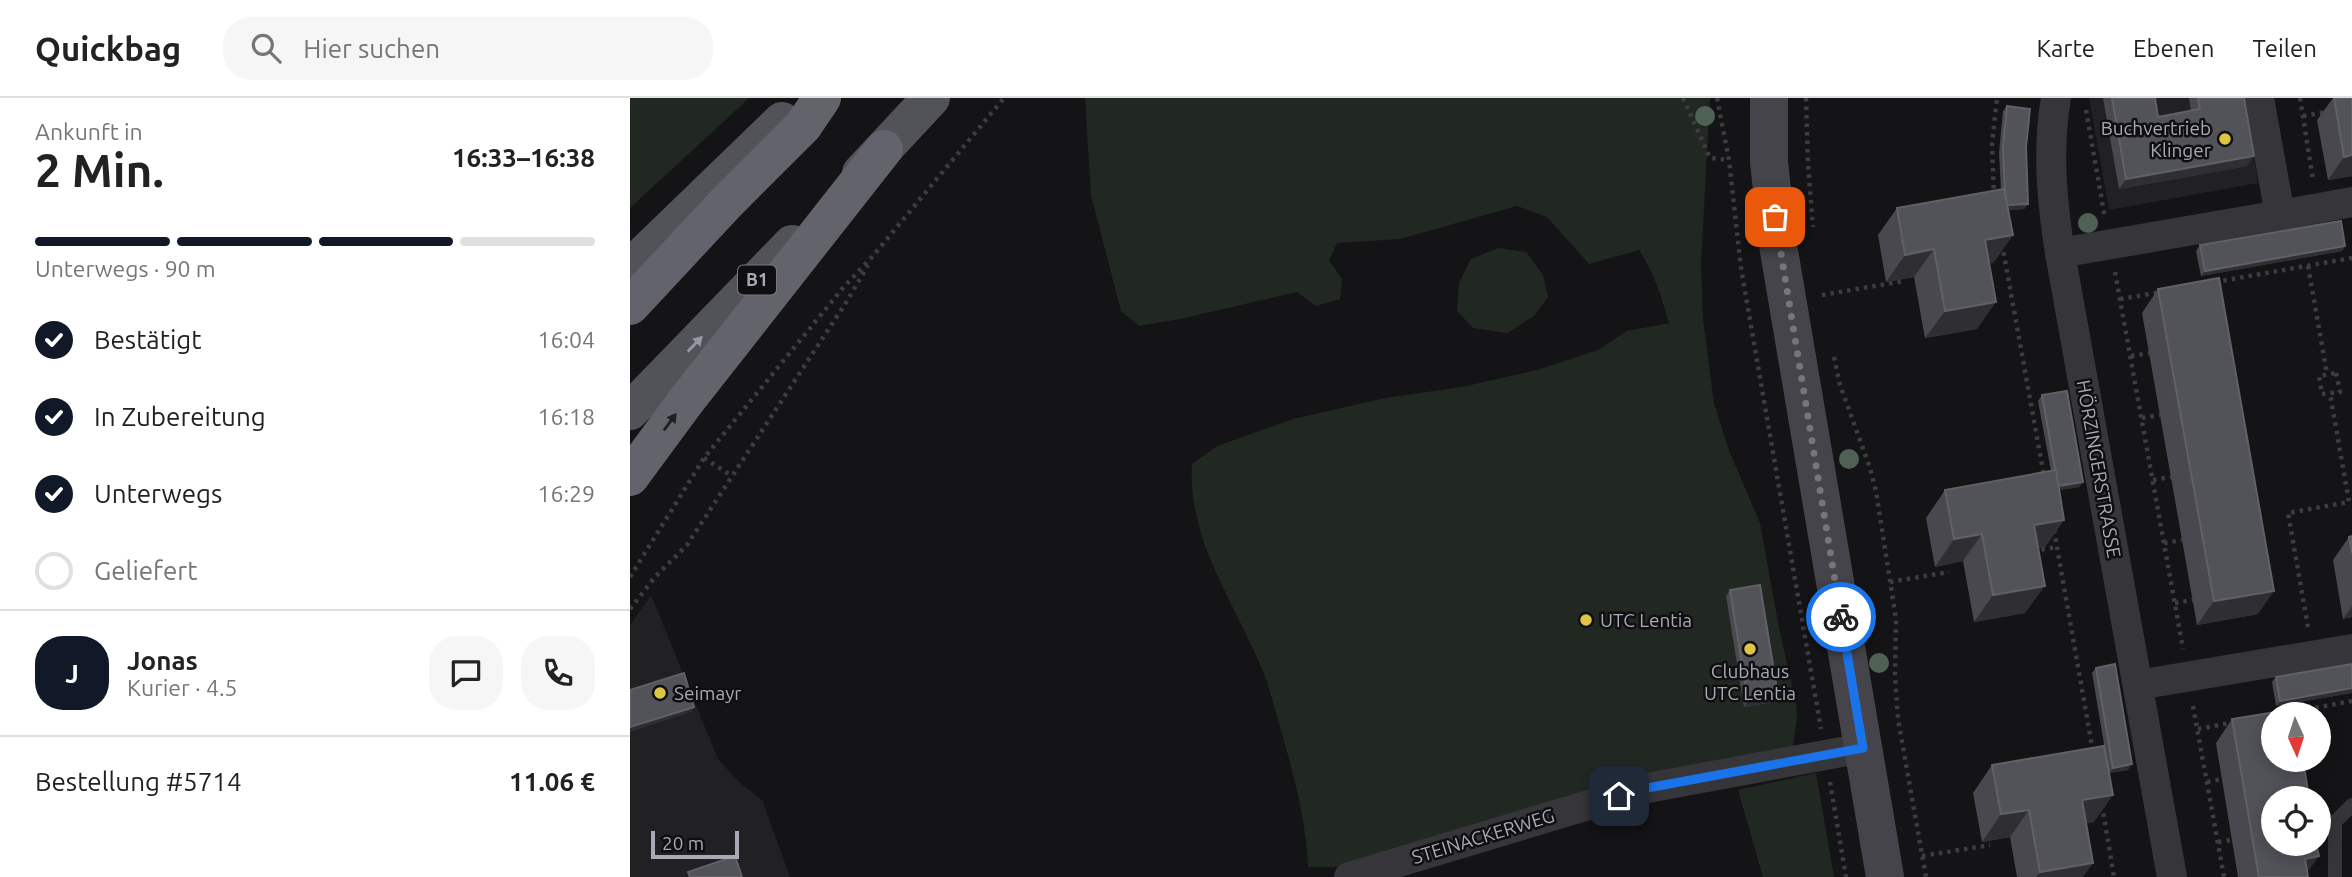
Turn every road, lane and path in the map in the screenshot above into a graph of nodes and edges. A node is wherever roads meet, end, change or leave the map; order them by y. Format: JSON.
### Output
{"nodes":[{"id":1,"x":806,"y":98,"type":"edge"},
{"id":2,"x":822,"y":98,"type":"edge"},
{"id":3,"x":930,"y":98,"type":"edge"},
{"id":4,"x":1004,"y":98,"type":"edge"},
{"id":5,"x":1683,"y":98,"type":"edge"},
{"id":6,"x":1717,"y":98,"type":"edge"},
{"id":7,"x":1769,"y":98,"type":"edge"},
{"id":8,"x":1806,"y":98,"type":"edge"},
{"id":9,"x":1997,"y":98,"type":"edge"},
{"id":10,"x":2056,"y":98,"type":"edge"},
{"id":11,"x":2083,"y":98,"type":"edge"},
{"id":12,"x":2259,"y":98,"type":"edge"},
{"id":13,"x":2300,"y":98,"type":"edge"},
{"id":14,"x":2328,"y":112,"type":"dead end"},
{"id":15,"x":2303,"y":116,"type":"junction"},
{"id":16,"x":884,"y":149,"type":"junction"},
{"id":17,"x":1729,"y":160,"type":"junction"},
{"id":18,"x":2352,"y":202,"type":"edge"},
{"id":19,"x":2318,"y":208,"type":"junction"},
{"id":20,"x":1996,"y":210,"type":"edge"},
{"id":21,"x":2280,"y":215,"type":"junction"},
{"id":22,"x":1813,"y":234,"type":"dead end"},
{"id":23,"x":2001,"y":236,"type":"edge"},
{"id":24,"x":2110,"y":244,"type":"junction"},
{"id":25,"x":2060,"y":253,"type":"junction"},
{"id":26,"x":872,"y":257,"type":"junction"},
{"id":27,"x":2352,"y":258,"type":"edge"},
{"id":28,"x":2308,"y":266,"type":"junction"},
{"id":29,"x":630,"y":268,"type":"edge"},
{"id":30,"x":1904,"y":281,"type":"edge"},
{"id":31,"x":1820,"y":283,"type":"dead end"},
{"id":32,"x":2214,"y":283,"type":"edge"},
{"id":33,"x":2174,"y":290,"type":"edge"},
{"id":34,"x":1822,"y":295,"type":"junction"},
{"id":35,"x":2120,"y":299,"type":"junction"},
{"id":36,"x":630,"y":306,"type":"edge"},
{"id":37,"x":1825,"y":308,"type":"dead end"},
{"id":38,"x":1832,"y":345,"type":"dead end"},
{"id":39,"x":2149,"y":353,"type":"dead end"},
{"id":40,"x":2131,"y":356,"type":"junction"},
{"id":41,"x":2327,"y":374,"type":"junction"},
{"id":42,"x":2330,"y":393,"type":"junction"},
{"id":43,"x":630,"y":411,"type":"edge"},
{"id":44,"x":2160,"y":415,"type":"dead end"},
{"id":45,"x":2142,"y":418,"type":"junction"},
{"id":46,"x":704,"y":458,"type":"junction"},
{"id":47,"x":733,"y":476,"type":"junction"},
{"id":48,"x":630,"y":477,"type":"edge"},
{"id":49,"x":2171,"y":477,"type":"dead end"},
{"id":50,"x":2153,"y":480,"type":"junction"},
{"id":51,"x":2045,"y":481,"type":"edge"},
{"id":52,"x":2052,"y":520,"type":"edge"},
{"id":53,"x":2182,"y":540,"type":"dead end"},
{"id":54,"x":2164,"y":543,"type":"junction"},
{"id":55,"x":2057,"y":547,"type":"junction"},
{"id":56,"x":2025,"y":553,"type":"edge"},
{"id":57,"x":1949,"y":572,"type":"dead end"},
{"id":58,"x":630,"y":577,"type":"edge"},
{"id":59,"x":1890,"y":582,"type":"junction"},
{"id":60,"x":2193,"y":600,"type":"dead end"},
{"id":61,"x":2175,"y":603,"type":"junction"},
{"id":62,"x":630,"y":609,"type":"edge"},
{"id":63,"x":2310,"y":638,"type":"dead end"},
{"id":64,"x":2352,"y":649,"type":"edge"},
{"id":65,"x":2188,"y":677,"type":"junction"},
{"id":66,"x":2138,"y":685,"type":"junction"},
{"id":67,"x":2352,"y":701,"type":"edge"},
{"id":68,"x":2331,"y":705,"type":"edge"},
{"id":69,"x":2248,"y":720,"type":"edge"},
{"id":70,"x":2198,"y":729,"type":"junction"},
{"id":71,"x":1863,"y":748,"type":"junction"},
{"id":72,"x":1825,"y":754,"type":"junction"},
{"id":73,"x":2094,"y":762,"type":"edge"},
{"id":74,"x":2222,"y":779,"type":"dead end"},
{"id":75,"x":2207,"y":782,"type":"junction"},
{"id":76,"x":2101,"y":802,"type":"edge"},
{"id":77,"x":2352,"y":805,"type":"edge"},
{"id":78,"x":2232,"y":840,"type":"dead end"},
{"id":79,"x":2218,"y":842,"type":"junction"},
{"id":80,"x":1990,"y":845,"type":"dead end"},
{"id":81,"x":1923,"y":856,"type":"junction"},
{"id":82,"x":1349,"y":877,"type":"edge"},
{"id":83,"x":1846,"y":877,"type":"edge"},
{"id":84,"x":1885,"y":877,"type":"edge"},
{"id":85,"x":1926,"y":877,"type":"edge"},
{"id":86,"x":2114,"y":877,"type":"edge"},
{"id":87,"x":2172,"y":877,"type":"edge"},
{"id":88,"x":2224,"y":877,"type":"edge"},
{"id":89,"x":2335,"y":877,"type":"edge"}],
"edges":[{"from":1,"to":29,"type":"main road"},
{"from":2,"to":36,"type":"highway"},
{"from":3,"to":16,"type":"main road","number":"B1"},
{"from":4,"to":26,"type":"path"},
{"from":5,"to":17,"type":"path"},
{"from":6,"to":17,"type":"path"},
{"from":7,"to":71,"type":"main road"},
{"from":8,"to":22,"type":"path"},
{"from":9,"to":20,"type":"path"},
{"from":10,"to":25,"type":"street","name":"HÖRZINGERSTRASSE"},
{"from":11,"to":24,"type":"path"},
{"from":12,"to":21,"type":"street"},
{"from":13,"to":15,"type":"path"},
{"from":14,"to":15,"type":"path"},
{"from":15,"to":19,"type":"path"},
{"from":43,"to":16,"type":"main road","number":"B1","one_way":true},
{"from":48,"to":16,"type":"highway","one_way":true},
{"from":17,"to":72,"type":"path"},
{"from":18,"to":19,"type":"street"},
{"from":19,"to":21,"type":"street"},
{"from":21,"to":24,"type":"street"},
{"from":23,"to":51,"type":"path"},
{"from":24,"to":25,"type":"street"},
{"from":24,"to":35,"type":"path"},
{"from":25,"to":66,"type":"street","name":"HÖRZINGERSTRASSE"},
{"from":26,"to":46,"type":"path"},
{"from":26,"to":47,"type":"path"},
{"from":27,"to":28,"type":"path"},
{"from":28,"to":32,"type":"path"},
{"from":28,"to":41,"type":"path"},
{"from":30,"to":34,"type":"path"},
{"from":31,"to":34,"type":"path"},
{"from":33,"to":35,"type":"path"},
{"from":34,"to":37,"type":"path"},
{"from":35,"to":40,"type":"path"},
{"from":38,"to":59,"type":"path"},
{"from":39,"to":40,"type":"path"},
{"from":40,"to":45,"type":"path"},
{"from":41,"to":42,"type":"path"},
{"from":41,"to":42,"type":"path"},
{"from":42,"to":63,"type":"path"},
{"from":44,"to":45,"type":"path"},
{"from":45,"to":50,"type":"path"},
{"from":46,"to":47,"type":"path"},
{"from":46,"to":58,"type":"path"},
{"from":47,"to":62,"type":"path"},
{"from":49,"to":50,"type":"path"},
{"from":50,"to":54,"type":"path"},
{"from":52,"to":55,"type":"path"},
{"from":53,"to":54,"type":"path"},
{"from":54,"to":61,"type":"path"},
{"from":55,"to":56,"type":"path"},
{"from":55,"to":73,"type":"path"},
{"from":57,"to":59,"type":"path"},
{"from":59,"to":81,"type":"path"},
{"from":60,"to":61,"type":"path"},
{"from":61,"to":65,"type":"path"},
{"from":64,"to":65,"type":"street"},
{"from":65,"to":66,"type":"street"},
{"from":65,"to":70,"type":"path"},
{"from":66,"to":87,"type":"street","name":"HÖRZINGERSTRASSE"},
{"from":67,"to":68,"type":"path"},
{"from":69,"to":70,"type":"path"},
{"from":70,"to":75,"type":"path"},
{"from":71,"to":72,"type":"street","name":"STEINACKERWEG"},
{"from":71,"to":84,"type":"main road"},
{"from":72,"to":82,"type":"street","name":"STEINACKERWEG"},
{"from":72,"to":83,"type":"path"},
{"from":74,"to":75,"type":"path"},
{"from":75,"to":79,"type":"path"},
{"from":76,"to":86,"type":"path"},
{"from":77,"to":89,"type":"lane"},
{"from":78,"to":79,"type":"path"},
{"from":79,"to":88,"type":"path"},
{"from":80,"to":81,"type":"path"},
{"from":81,"to":85,"type":"path"}]}
